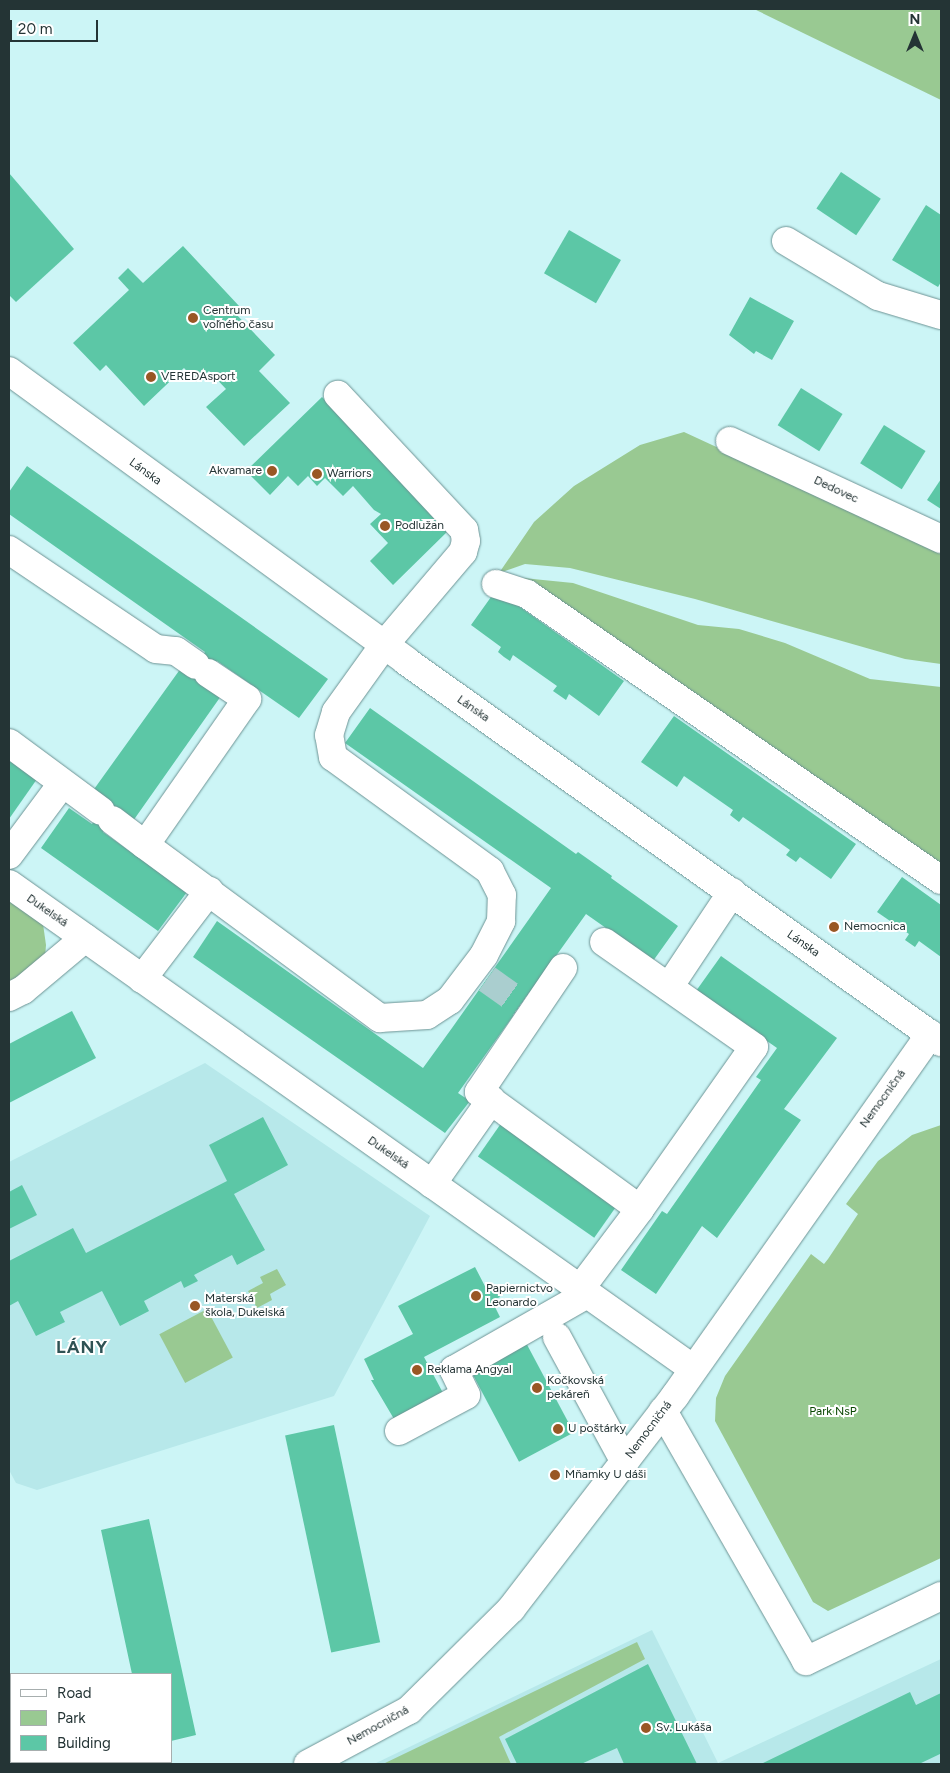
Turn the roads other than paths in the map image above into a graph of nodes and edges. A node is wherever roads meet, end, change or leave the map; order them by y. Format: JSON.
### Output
{"nodes":[{"id":1,"x":786,"y":241,"type":"dead end"},
{"id":2,"x":941,"y":315,"type":"edge"},
{"id":3,"x":12,"y":382,"type":"edge"},
{"id":4,"x":338,"y":395,"type":"dead end"},
{"id":5,"x":730,"y":442,"type":"dead end"},
{"id":6,"x":941,"y":539,"type":"edge"},
{"id":7,"x":9,"y":550,"type":"edge"},
{"id":8,"x":496,"y":584,"type":"dead end"},
{"id":9,"x":384,"y":645,"type":"junction"},
{"id":10,"x":9,"y":743,"type":"edge"},
{"id":11,"x":62,"y":784,"type":"junction"},
{"id":12,"x":145,"y":845,"type":"junction"},
{"id":13,"x":9,"y":855,"type":"edge"},
{"id":14,"x":941,"y":880,"type":"edge"},
{"id":15,"x":9,"y":884,"type":"edge"},
{"id":16,"x":209,"y":891,"type":"junction"},
{"id":17,"x":732,"y":892,"type":"junction"},
{"id":18,"x":84,"y":938,"type":"junction"},
{"id":19,"x":604,"y":942,"type":"dead end"},
{"id":20,"x":563,"y":968,"type":"dead end"},
{"id":21,"x":142,"y":979,"type":"junction"},
{"id":22,"x":669,"y":987,"type":"junction"},
{"id":23,"x":9,"y":998,"type":"edge"},
{"id":24,"x":936,"y":1038,"type":"edge"},
{"id":25,"x":491,"y":1100,"type":"junction"},
{"id":26,"x":432,"y":1184,"type":"junction"},
{"id":27,"x":640,"y":1209,"type":"junction"},
{"id":28,"x":584,"y":1291,"type":"junction"},
{"id":29,"x":557,"y":1337,"type":"dead end"},
{"id":30,"x":692,"y":1368,"type":"junction"},
{"id":31,"x":663,"y":1411,"type":"junction"},
{"id":32,"x":399,"y":1431,"type":"dead end"},
{"id":33,"x":625,"y":1462,"type":"junction"},
{"id":34,"x":941,"y":1596,"type":"edge"},
{"id":35,"x":308,"y":1764,"type":"edge"}],
"edges":[{"from":1,"to":2,"type":"street"},
{"from":3,"to":9,"type":"street","name":"Lánska"},
{"from":4,"to":9,"type":"street"},
{"from":5,"to":6,"type":"street","name":"Dedovec"},
{"from":7,"to":12,"type":"street"},
{"from":8,"to":14,"type":"street"},
{"from":9,"to":16,"type":"street"},
{"from":9,"to":17,"type":"street","name":"Lánska"},
{"from":10,"to":11,"type":"street"},
{"from":11,"to":12,"type":"street"},
{"from":11,"to":13,"type":"street"},
{"from":12,"to":16,"type":"street"},
{"from":15,"to":18,"type":"street","name":"Dukelská"},
{"from":16,"to":21,"type":"street"},
{"from":17,"to":22,"type":"street"},
{"from":17,"to":24,"type":"street","name":"Lánska"},
{"from":18,"to":21,"type":"street","name":"Dukelská"},
{"from":18,"to":23,"type":"street"},
{"from":19,"to":22,"type":"street"},
{"from":20,"to":25,"type":"street"},
{"from":21,"to":26,"type":"street","name":"Dukelská"},
{"from":22,"to":27,"type":"street"},
{"from":24,"to":30,"type":"street","name":"Nemocničná"},
{"from":25,"to":26,"type":"street"},
{"from":25,"to":27,"type":"street"},
{"from":26,"to":28,"type":"street","name":"Dukelská"},
{"from":27,"to":28,"type":"street"},
{"from":28,"to":30,"type":"street","name":"Dukelská"},
{"from":28,"to":32,"type":"street"},
{"from":29,"to":33,"type":"street"},
{"from":30,"to":31,"type":"street","name":"Nemocničná"},
{"from":31,"to":33,"type":"street","name":"Nemocničná"},
{"from":31,"to":34,"type":"street"},
{"from":33,"to":35,"type":"street","name":"Nemocničná"}]}
